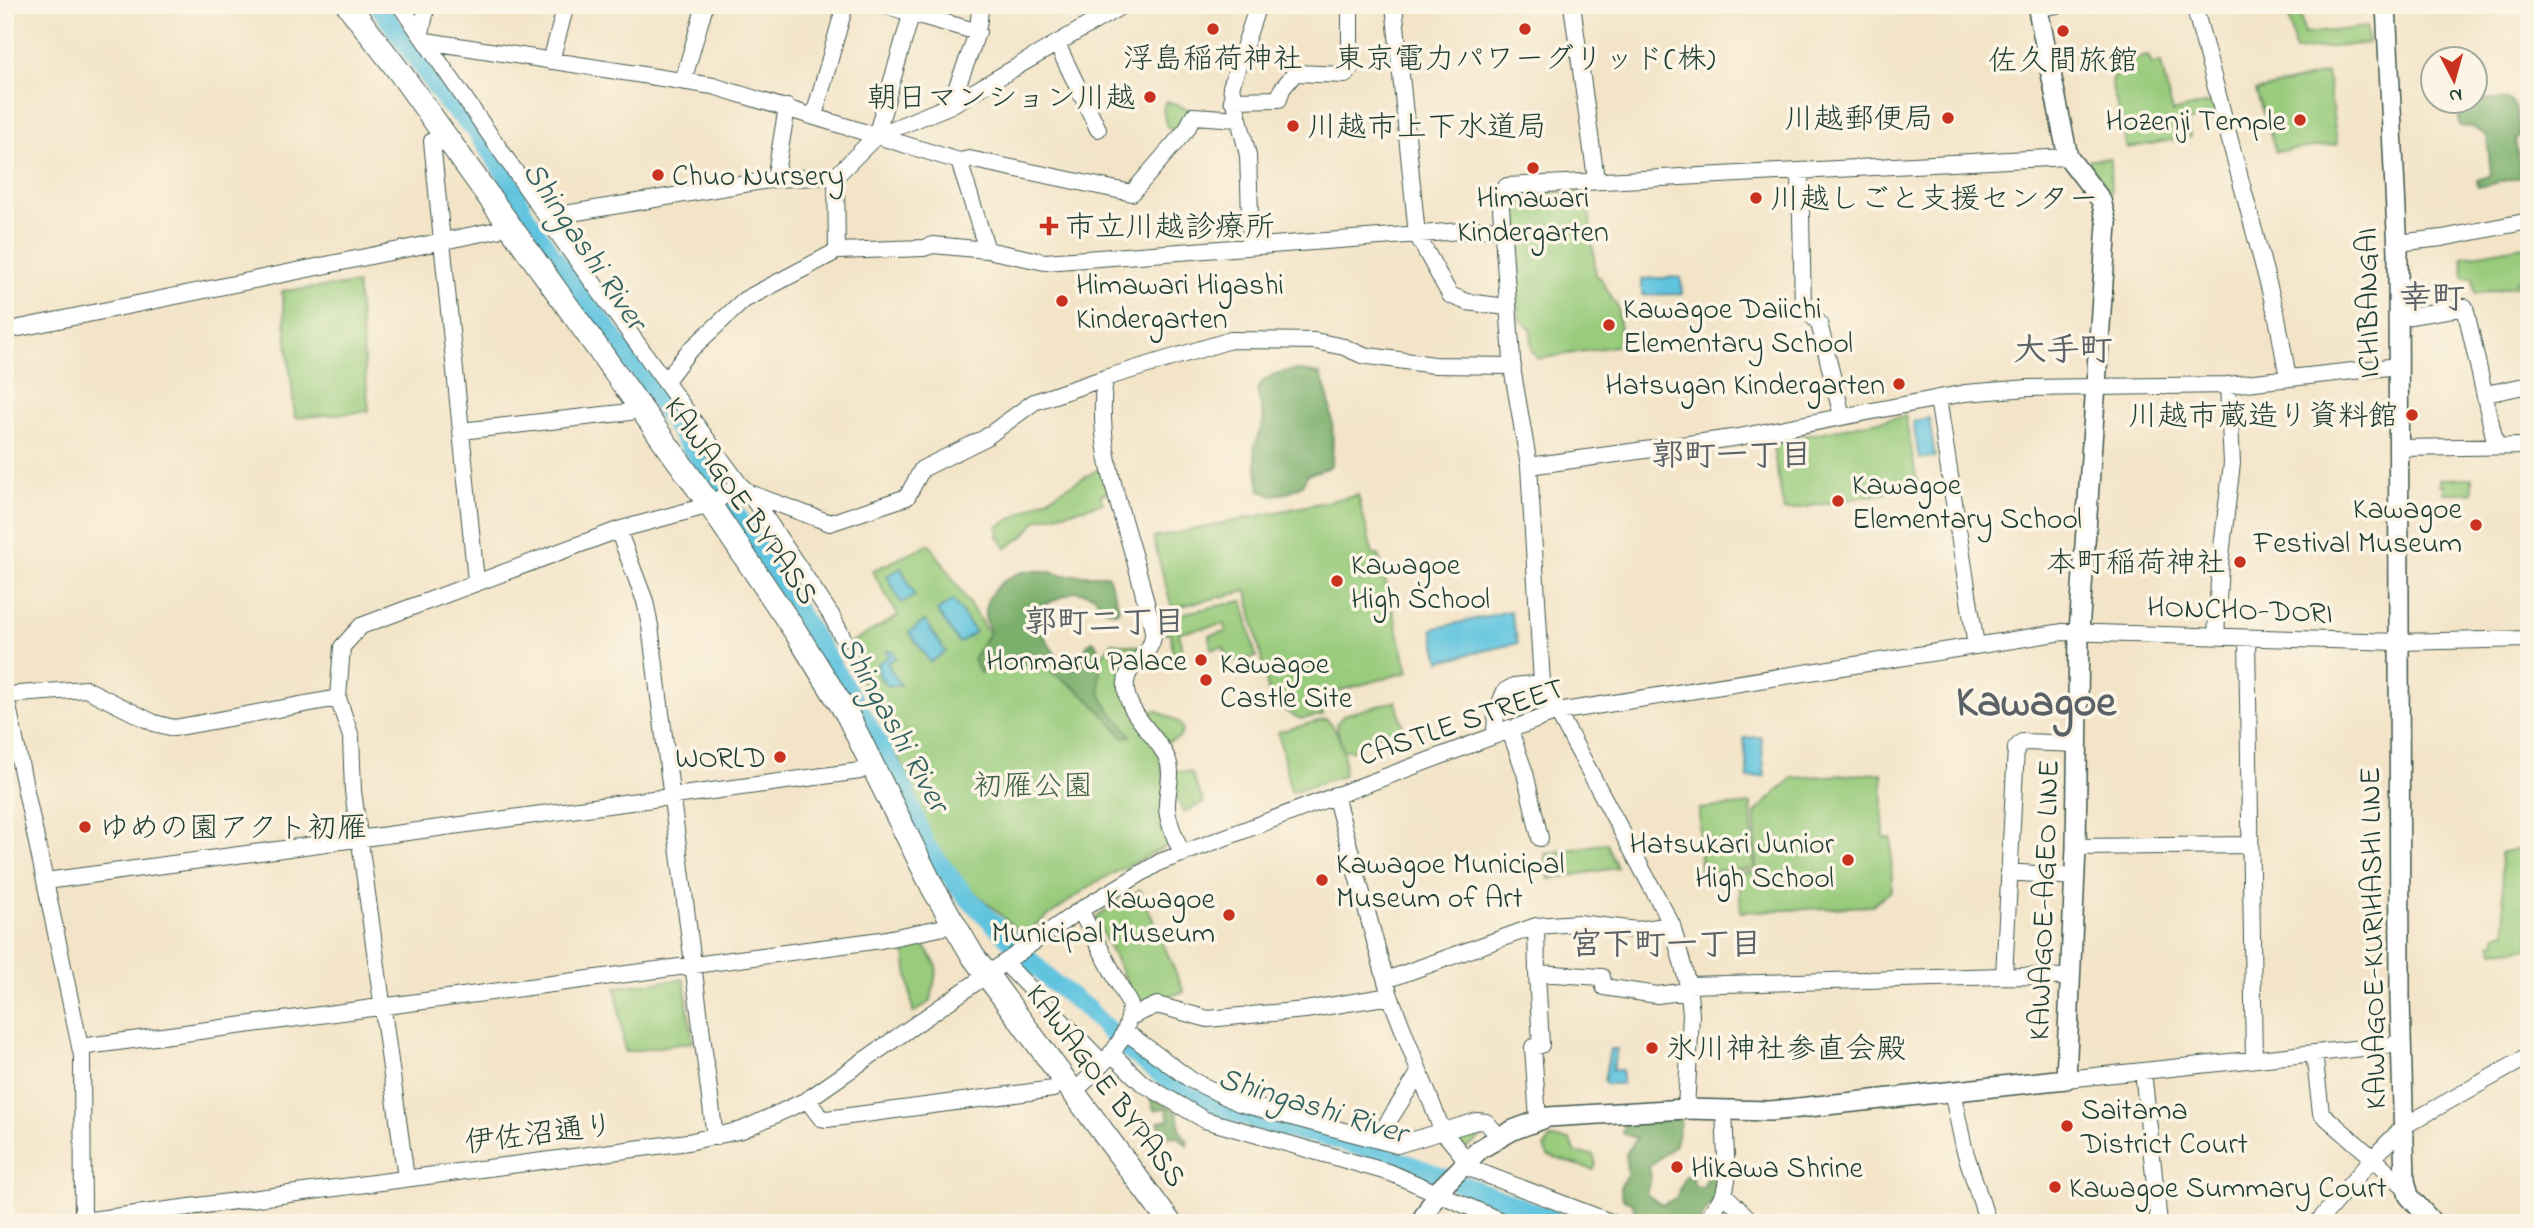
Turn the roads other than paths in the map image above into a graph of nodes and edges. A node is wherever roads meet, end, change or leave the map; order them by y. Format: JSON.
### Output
{"nodes":[{"id":1,"x":330,"y":5,"type":"edge"},
{"id":2,"x":348,"y":5,"type":"edge"},
{"id":3,"x":400,"y":5,"type":"edge"},
{"id":4,"x":427,"y":5,"type":"edge"},
{"id":5,"x":566,"y":5,"type":"edge"},
{"id":6,"x":705,"y":5,"type":"edge"},
{"id":7,"x":845,"y":5,"type":"edge"},
{"id":8,"x":883,"y":5,"type":"edge"},
{"id":9,"x":980,"y":5,"type":"edge"},
{"id":10,"x":1123,"y":5,"type":"edge"},
{"id":11,"x":1258,"y":5,"type":"edge"},
{"id":12,"x":1350,"y":5,"type":"edge"},
{"id":13,"x":1394,"y":5,"type":"edge"},
{"id":14,"x":1572,"y":5,"type":"edge"},
{"id":15,"x":2194,"y":5,"type":"edge"},
{"id":16,"x":2386,"y":5,"type":"edge"},
{"id":17,"x":2044,"y":6,"type":"edge"},
{"id":18,"x":913,"y":9,"type":"edge"},
{"id":19,"x":978,"y":32,"type":"junction"},
{"id":20,"x":424,"y":37,"type":"junction"},
{"id":21,"x":1057,"y":44,"type":"junction"},
{"id":22,"x":551,"y":61,"type":"junction"},
{"id":23,"x":683,"y":81,"type":"junction"},
{"id":24,"x":1233,"y":100,"type":"junction"},
{"id":25,"x":951,"y":105,"type":"junction"},
{"id":26,"x":787,"y":107,"type":"junction"},
{"id":27,"x":814,"y":116,"type":"junction"},
{"id":28,"x":1238,"y":119,"type":"junction"},
{"id":29,"x":1098,"y":129,"type":"dead end"},
{"id":30,"x":876,"y":136,"type":"junction"},
{"id":31,"x":432,"y":141,"type":"junction"},
{"id":32,"x":2068,"y":157,"type":"junction"},
{"id":33,"x":959,"y":161,"type":"junction"},
{"id":34,"x":1800,"y":172,"type":"junction"},
{"id":35,"x":836,"y":176,"type":"junction"},
{"id":36,"x":775,"y":179,"type":"junction"},
{"id":37,"x":1596,"y":179,"type":"junction"},
{"id":38,"x":547,"y":217,"type":"junction"},
{"id":39,"x":2529,"y":221,"type":"edge"},
{"id":40,"x":1501,"y":228,"type":"junction"},
{"id":41,"x":497,"y":230,"type":"junction"},
{"id":42,"x":1417,"y":235,"type":"junction"},
{"id":43,"x":443,"y":238,"type":"junction"},
{"id":44,"x":2397,"y":243,"type":"junction"},
{"id":45,"x":1251,"y":246,"type":"junction"},
{"id":46,"x":987,"y":250,"type":"junction"},
{"id":47,"x":837,"y":251,"type":"junction"},
{"id":48,"x":1507,"y":307,"type":"junction"},
{"id":49,"x":2398,"y":318,"type":"junction"},
{"id":50,"x":5,"y":331,"type":"edge"},
{"id":51,"x":1513,"y":366,"type":"junction"},
{"id":52,"x":2398,"y":366,"type":"junction"},
{"id":53,"x":1105,"y":378,"type":"junction"},
{"id":54,"x":2288,"y":378,"type":"junction"},
{"id":55,"x":665,"y":382,"type":"junction"},
{"id":56,"x":2228,"y":385,"type":"junction"},
{"id":57,"x":2529,"y":385,"type":"edge"},
{"id":58,"x":2095,"y":389,"type":"junction"},
{"id":59,"x":2486,"y":394,"type":"junction"},
{"id":60,"x":1938,"y":398,"type":"junction"},
{"id":61,"x":629,"y":412,"type":"junction"},
{"id":62,"x":1842,"y":416,"type":"junction"},
{"id":63,"x":461,"y":431,"type":"junction"},
{"id":64,"x":2496,"y":446,"type":"junction"},
{"id":65,"x":2529,"y":446,"type":"edge"},
{"id":66,"x":2398,"y":448,"type":"junction"},
{"id":67,"x":1529,"y":466,"type":"junction"},
{"id":68,"x":742,"y":488,"type":"junction"},
{"id":69,"x":708,"y":505,"type":"junction"},
{"id":70,"x":618,"y":530,"type":"junction"},
{"id":71,"x":476,"y":581,"type":"junction"},
{"id":72,"x":2080,"y":632,"type":"junction"},
{"id":73,"x":2216,"y":637,"type":"junction"},
{"id":74,"x":843,"y":638,"type":"dead end"},
{"id":75,"x":2247,"y":638,"type":"junction"},
{"id":76,"x":2529,"y":639,"type":"edge"},
{"id":77,"x":2399,"y":642,"type":"junction"},
{"id":78,"x":1976,"y":646,"type":"junction"},
{"id":79,"x":1542,"y":682,"type":"junction"},
{"id":80,"x":6,"y":694,"type":"edge"},
{"id":81,"x":338,"y":698,"type":"junction"},
{"id":82,"x":1557,"y":712,"type":"junction"},
{"id":83,"x":1502,"y":731,"type":"junction"},
{"id":84,"x":2078,"y":744,"type":"junction"},
{"id":85,"x":860,"y":771,"type":"junction"},
{"id":86,"x":1335,"y":795,"type":"junction"},
{"id":87,"x":670,"y":797,"type":"junction"},
{"id":88,"x":362,"y":838,"type":"junction"},
{"id":89,"x":1539,"y":838,"type":"dead end"},
{"id":90,"x":2250,"y":845,"type":"junction"},
{"id":91,"x":2076,"y":847,"type":"junction"},
{"id":92,"x":1182,"y":854,"type":"junction"},
{"id":93,"x":2008,"y":872,"type":"junction"},
{"id":94,"x":2075,"y":877,"type":"junction"},
{"id":95,"x":46,"y":881,"type":"junction"},
{"id":96,"x":1080,"y":910,"type":"junction"},
{"id":97,"x":1672,"y":925,"type":"junction"},
{"id":98,"x":1536,"y":926,"type":"junction"},
{"id":99,"x":940,"y":928,"type":"junction"},
{"id":100,"x":692,"y":965,"type":"junction"},
{"id":101,"x":995,"y":970,"type":"junction"},
{"id":102,"x":1537,"y":973,"type":"junction"},
{"id":103,"x":2004,"y":976,"type":"junction"},
{"id":104,"x":2071,"y":977,"type":"junction"},
{"id":105,"x":1388,"y":988,"type":"junction"},
{"id":106,"x":1688,"y":988,"type":"junction"},
{"id":107,"x":384,"y":1006,"type":"junction"},
{"id":108,"x":1128,"y":1025,"type":"junction"},
{"id":109,"x":2401,"y":1044,"type":"junction"},
{"id":110,"x":80,"y":1047,"type":"junction"},
{"id":111,"x":2314,"y":1053,"type":"junction"},
{"id":112,"x":2529,"y":1056,"type":"edge"},
{"id":113,"x":1107,"y":1058,"type":"junction"},
{"id":114,"x":2254,"y":1059,"type":"junction"},
{"id":115,"x":2143,"y":1071,"type":"junction"},
{"id":116,"x":1419,"y":1073,"type":"junction"},
{"id":117,"x":2066,"y":1079,"type":"junction"},
{"id":118,"x":1952,"y":1091,"type":"junction"},
{"id":119,"x":1063,"y":1092,"type":"junction"},
{"id":120,"x":807,"y":1100,"type":"junction"},
{"id":121,"x":1686,"y":1108,"type":"junction"},
{"id":122,"x":1724,"y":1111,"type":"junction"},
{"id":123,"x":1538,"y":1120,"type":"junction"},
{"id":124,"x":2404,"y":1126,"type":"junction"},
{"id":125,"x":1442,"y":1130,"type":"junction"},
{"id":126,"x":1499,"y":1136,"type":"junction"},
{"id":127,"x":715,"y":1137,"type":"junction"},
{"id":128,"x":1383,"y":1140,"type":"junction"},
{"id":129,"x":2373,"y":1158,"type":"junction"},
{"id":130,"x":1462,"y":1165,"type":"junction"},
{"id":131,"x":406,"y":1178,"type":"junction"},
{"id":132,"x":2406,"y":1188,"type":"junction"},
{"id":133,"x":1439,"y":1191,"type":"junction"},
{"id":134,"x":1724,"y":1195,"type":"junction"},
{"id":135,"x":1495,"y":1221,"type":"edge"},
{"id":136,"x":78,"y":1222,"type":"edge"},
{"id":137,"x":1152,"y":1223,"type":"edge"},
{"id":138,"x":1170,"y":1223,"type":"edge"},
{"id":139,"x":1420,"y":1223,"type":"edge"},
{"id":140,"x":1613,"y":1223,"type":"edge"},
{"id":141,"x":1705,"y":1223,"type":"edge"},
{"id":142,"x":1754,"y":1223,"type":"edge"},
{"id":143,"x":1988,"y":1223,"type":"edge"},
{"id":144,"x":2159,"y":1223,"type":"edge"},
{"id":145,"x":2317,"y":1223,"type":"edge"},
{"id":146,"x":2433,"y":1223,"type":"edge"}],
"edges":[{"from":1,"to":31,"type":"highway","name":"KAWAGOE BYPASS"},
{"from":2,"to":69,"type":"highway","name":"KAWAGOE BYPASS"},
{"from":3,"to":20,"type":"street"},
{"from":4,"to":20,"type":"street"},
{"from":5,"to":22,"type":"street"},
{"from":6,"to":23,"type":"street"},
{"from":7,"to":27,"type":"street"},
{"from":8,"to":18,"type":"street"},
{"from":9,"to":19,"type":"street"},
{"from":10,"to":21,"type":"street"},
{"from":11,"to":24,"type":"street"},
{"from":12,"to":24,"type":"street"},
{"from":13,"to":42,"type":"street"},
{"from":14,"to":37,"type":"street"},
{"from":15,"to":54,"type":"street"},
{"from":16,"to":44,"type":"main road","name":"ICHIBANGAI"},
{"from":17,"to":32,"type":"main road","name":"KAWAGOE-AGEO LINE"},
{"from":18,"to":19,"type":"street"},
{"from":18,"to":30,"type":"street"},
{"from":19,"to":25,"type":"street"},
{"from":20,"to":22,"type":"street"},
{"from":20,"to":38,"type":"street"},
{"from":21,"to":25,"type":"street"},
{"from":21,"to":29,"type":"street"},
{"from":22,"to":23,"type":"street"},
{"from":23,"to":26,"type":"street"},
{"from":24,"to":28,"type":"street"},
{"from":25,"to":30,"type":"street"},
{"from":26,"to":27,"type":"street"},
{"from":26,"to":36,"type":"street"},
{"from":27,"to":30,"type":"street"},
{"from":28,"to":33,"type":"street"},
{"from":28,"to":45,"type":"street"},
{"from":30,"to":33,"type":"street"},
{"from":30,"to":35,"type":"street"},
{"from":31,"to":41,"type":"highway","name":"KAWAGOE BYPASS"},
{"from":31,"to":43,"type":"street"},
{"from":32,"to":34,"type":"street"},
{"from":32,"to":58,"type":"main road","name":"KAWAGOE-AGEO LINE"},
{"from":33,"to":46,"type":"street"},
{"from":34,"to":37,"type":"street"},
{"from":34,"to":62,"type":"street"},
{"from":35,"to":36,"type":"street"},
{"from":35,"to":47,"type":"street"},
{"from":36,"to":38,"type":"street"},
{"from":37,"to":40,"type":"street"},
{"from":38,"to":55,"type":"street"},
{"from":39,"to":44,"type":"street"},
{"from":40,"to":42,"type":"street"},
{"from":40,"to":48,"type":"street"},
{"from":41,"to":43,"type":"street"},
{"from":41,"to":61,"type":"highway","name":"KAWAGOE BYPASS"},
{"from":42,"to":45,"type":"street"},
{"from":42,"to":48,"type":"street"},
{"from":43,"to":50,"type":"street"},
{"from":43,"to":63,"type":"street"},
{"from":44,"to":49,"type":"main road","name":"ICHIBANGAI"},
{"from":45,"to":46,"type":"street"},
{"from":46,"to":47,"type":"street"},
{"from":47,"to":55,"type":"street"},
{"from":48,"to":51,"type":"street"},
{"from":49,"to":52,"type":"main road","name":"ICHIBANGAI"},
{"from":49,"to":59,"type":"street"},
{"from":51,"to":53,"type":"street"},
{"from":51,"to":67,"type":"street"},
{"from":52,"to":54,"type":"street"},
{"from":52,"to":66,"type":"main road","name":"ICHIBANGAI"},
{"from":53,"to":68,"type":"street"},
{"from":53,"to":92,"type":"street"},
{"from":54,"to":56,"type":"street"},
{"from":55,"to":68,"type":"street"},
{"from":56,"to":58,"type":"street"},
{"from":56,"to":73,"type":"street"},
{"from":57,"to":59,"type":"street"},
{"from":58,"to":60,"type":"street"},
{"from":58,"to":72,"type":"main road","name":"KAWAGOE-AGEO LINE"},
{"from":59,"to":64,"type":"street"},
{"from":60,"to":62,"type":"street"},
{"from":60,"to":78,"type":"street"},
{"from":61,"to":63,"type":"street"},
{"from":61,"to":69,"type":"highway","name":"KAWAGOE BYPASS"},
{"from":62,"to":67,"type":"street"},
{"from":63,"to":71,"type":"street"},
{"from":64,"to":65,"type":"street"},
{"from":64,"to":66,"type":"street"},
{"from":66,"to":77,"type":"main road","name":"ICHIBANGAI"},
{"from":67,"to":79,"type":"street"},
{"from":68,"to":69,"type":"street"},
{"from":68,"to":74,"type":"street"},
{"from":69,"to":70,"type":"street"},
{"from":69,"to":85,"type":"highway","name":"KAWAGOE BYPASS"},
{"from":69,"to":101,"type":"highway","name":"KAWAGOE BYPASS"},
{"from":70,"to":71,"type":"street"},
{"from":70,"to":87,"type":"street"},
{"from":71,"to":81,"type":"street"},
{"from":72,"to":73,"type":"street","name":"HONCHO-DORI"},
{"from":72,"to":78,"type":"street","name":"CASTLE STREET"},
{"from":72,"to":84,"type":"main road","name":"KAWAGOE-AGEO LINE"},
{"from":73,"to":75,"type":"street","name":"HONCHO-DORI"},
{"from":75,"to":77,"type":"street","name":"HONCHO-DORI"},
{"from":75,"to":90,"type":"street"},
{"from":76,"to":77,"type":"street","name":"HONCHO-DORI"},
{"from":77,"to":109,"type":"main road","name":"KAWAGOE-KURIHASHI LINE"},
{"from":78,"to":82,"type":"street","name":"CASTLE STREET"},
{"from":79,"to":82,"type":"street"},
{"from":79,"to":83,"type":"street"},
{"from":80,"to":81,"type":"street"},
{"from":80,"to":95,"type":"street"},
{"from":81,"to":88,"type":"street"},
{"from":82,"to":83,"type":"street","name":"CASTLE STREET"},
{"from":82,"to":97,"type":"street"},
{"from":83,"to":86,"type":"street","name":"CASTLE STREET"},
{"from":83,"to":89,"type":"street"},
{"from":84,"to":91,"type":"main road","name":"KAWAGOE-AGEO LINE"},
{"from":84,"to":93,"type":"street"},
{"from":85,"to":87,"type":"street"},
{"from":85,"to":99,"type":"highway","name":"KAWAGOE BYPASS"},
{"from":86,"to":92,"type":"street","name":"CASTLE STREET"},
{"from":86,"to":105,"type":"street"},
{"from":87,"to":88,"type":"street"},
{"from":87,"to":100,"type":"street"},
{"from":88,"to":95,"type":"street"},
{"from":88,"to":107,"type":"street"},
{"from":90,"to":91,"type":"street"},
{"from":90,"to":114,"type":"street"},
{"from":91,"to":94,"type":"main road","name":"KAWAGOE-AGEO LINE"},
{"from":92,"to":96,"type":"street","name":"CASTLE STREET"},
{"from":93,"to":94,"type":"street"},
{"from":93,"to":103,"type":"street"},
{"from":94,"to":104,"type":"main road","name":"KAWAGOE-AGEO LINE"},
{"from":95,"to":110,"type":"street"},
{"from":96,"to":101,"type":"street","name":"CASTLE STREET"},
{"from":96,"to":108,"type":"street"},
{"from":97,"to":98,"type":"street"},
{"from":97,"to":106,"type":"street"},
{"from":98,"to":102,"type":"street"},
{"from":98,"to":105,"type":"street"},
{"from":99,"to":100,"type":"street"},
{"from":99,"to":101,"type":"highway","name":"KAWAGOE BYPASS"},
{"from":100,"to":107,"type":"street"},
{"from":100,"to":127,"type":"street"},
{"from":101,"to":113,"type":"street"},
{"from":101,"to":119,"type":"highway","name":"KAWAGOE BYPASS"},
{"from":101,"to":120,"type":"street","name":"伊佐沼通り"},
{"from":102,"to":106,"type":"street"},
{"from":102,"to":123,"type":"street"},
{"from":103,"to":104,"type":"street"},
{"from":103,"to":106,"type":"street"},
{"from":104,"to":117,"type":"main road","name":"KAWAGOE-AGEO LINE"},
{"from":105,"to":108,"type":"street"},
{"from":105,"to":116,"type":"street"},
{"from":106,"to":121,"type":"street"},
{"from":107,"to":110,"type":"street"},
{"from":107,"to":131,"type":"street"},
{"from":108,"to":113,"type":"street"},
{"from":108,"to":128,"type":"street"},
{"from":109,"to":111,"type":"street"},
{"from":109,"to":124,"type":"main road","name":"KAWAGOE-KURIHASHI LINE"},
{"from":110,"to":136,"type":"street"},
{"from":111,"to":114,"type":"street"},
{"from":111,"to":129,"type":"street"},
{"from":112,"to":124,"type":"street"},
{"from":113,"to":119,"type":"street"},
{"from":113,"to":133,"type":"street"},
{"from":114,"to":115,"type":"street"},
{"from":115,"to":117,"type":"street"},
{"from":115,"to":144,"type":"street"},
{"from":116,"to":125,"type":"street"},
{"from":116,"to":128,"type":"street"},
{"from":117,"to":118,"type":"main road","name":"KAWAGOE-AGEO LINE"},
{"from":118,"to":122,"type":"main road","name":"KAWAGOE-AGEO LINE"},
{"from":118,"to":143,"type":"street"},
{"from":119,"to":120,"type":"street"},
{"from":119,"to":137,"type":"highway","name":"KAWAGOE BYPASS"},
{"from":119,"to":138,"type":"highway","name":"KAWAGOE BYPASS"},
{"from":120,"to":127,"type":"street","name":"伊佐沼通り"},
{"from":121,"to":122,"type":"main road","name":"KAWAGOE-AGEO LINE"},
{"from":121,"to":123,"type":"main road","name":"KAWAGOE-AGEO LINE"},
{"from":122,"to":134,"type":"street"},
{"from":123,"to":126,"type":"main road","name":"KAWAGOE-AGEO LINE"},
{"from":124,"to":129,"type":"street"},
{"from":124,"to":132,"type":"main road","name":"KAWAGOE-KURIHASHI LINE"},
{"from":125,"to":126,"type":"street"},
{"from":125,"to":128,"type":"street"},
{"from":125,"to":130,"type":"street"},
{"from":126,"to":130,"type":"main road","name":"KAWAGOE-AGEO LINE"},
{"from":127,"to":131,"type":"street","name":"伊佐沼通り"},
{"from":129,"to":132,"type":"street"},
{"from":129,"to":145,"type":"street"},
{"from":130,"to":133,"type":"main road","name":"KAWAGOE-AGEO LINE"},
{"from":130,"to":140,"type":"street"},
{"from":131,"to":136,"type":"street","name":"伊佐沼通り"},
{"from":132,"to":146,"type":"main road"},
{"from":133,"to":135,"type":"street"},
{"from":133,"to":139,"type":"main road","name":"KAWAGOE-AGEO LINE"},
{"from":134,"to":141,"type":"street"},
{"from":134,"to":142,"type":"street"}]}
